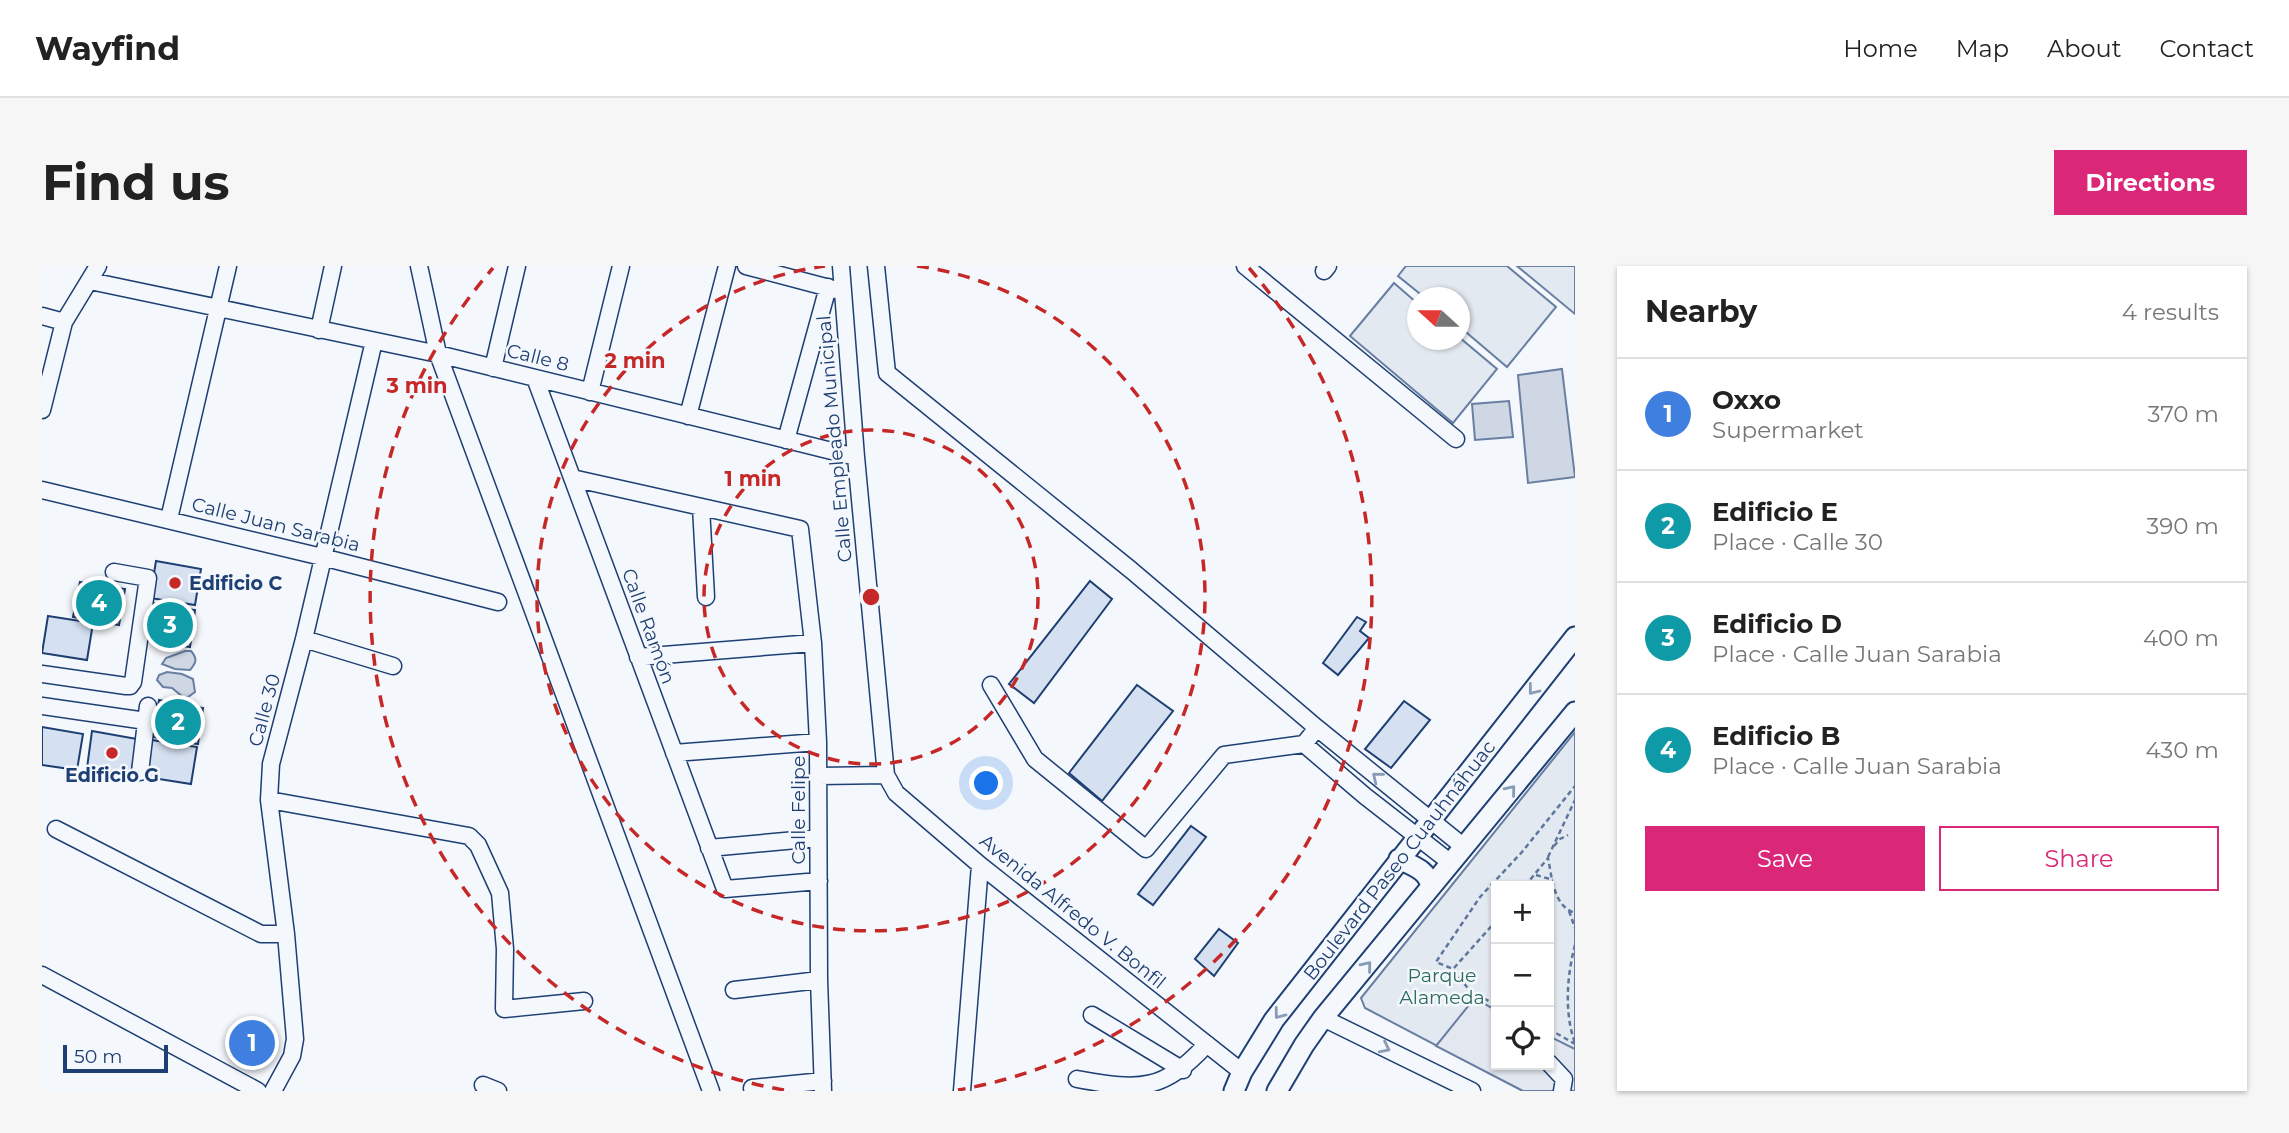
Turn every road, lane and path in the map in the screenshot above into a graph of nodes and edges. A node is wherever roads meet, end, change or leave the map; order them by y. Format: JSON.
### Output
{"nodes":[{"id":1,"x":98,"y":266,"type":"edge"},
{"id":2,"x":228,"y":266,"type":"edge"},
{"id":3,"x":333,"y":266,"type":"edge"},
{"id":4,"x":419,"y":266,"type":"edge"},
{"id":5,"x":517,"y":266,"type":"edge"},
{"id":6,"x":621,"y":266,"type":"edge"},
{"id":7,"x":727,"y":266,"type":"edge"},
{"id":8,"x":746,"y":266,"type":"edge"},
{"id":9,"x":841,"y":266,"type":"edge"},
{"id":10,"x":876,"y":266,"type":"edge"},
{"id":11,"x":1245,"y":266,"type":"edge"},
{"id":12,"x":90,"y":281,"type":"junction"},
{"id":13,"x":835,"y":289,"type":"junction"},
{"id":14,"x":218,"y":308,"type":"junction"},
{"id":15,"x":42,"y":316,"type":"edge"},
{"id":16,"x":64,"y":322,"type":"junction"},
{"id":17,"x":318,"y":330,"type":"junction"},
{"id":18,"x":374,"y":341,"type":"junction"},
{"id":19,"x":438,"y":354,"type":"junction"},
{"id":20,"x":493,"y":368,"type":"junction"},
{"id":21,"x":535,"y":378,"type":"junction"},
{"id":22,"x":590,"y":392,"type":"junction"},
{"id":23,"x":42,"y":410,"type":"edge"},
{"id":24,"x":688,"y":416,"type":"junction"},
{"id":25,"x":1456,"y":439,"type":"dead end"},
{"id":26,"x":786,"y":440,"type":"junction"},
{"id":27,"x":856,"y":457,"type":"junction"},
{"id":28,"x":572,"y":478,"type":"junction"},
{"id":29,"x":42,"y":490,"type":"edge"},
{"id":30,"x":702,"y":508,"type":"junction"},
{"id":31,"x":169,"y":519,"type":"junction"},
{"id":32,"x":322,"y":557,"type":"junction"},
{"id":33,"x":114,"y":572,"type":"dead end"},
{"id":34,"x":706,"y":597,"type":"dead end"},
{"id":35,"x":498,"y":602,"type":"dead end"},
{"id":36,"x":1575,"y":637,"type":"edge"},
{"id":37,"x":304,"y":639,"type":"junction"},
{"id":38,"x":813,"y":643,"type":"junction"},
{"id":39,"x":638,"y":657,"type":"junction"},
{"id":40,"x":393,"y":666,"type":"dead end"},
{"id":41,"x":42,"y":674,"type":"edge"},
{"id":42,"x":991,"y":685,"type":"dead end"},
{"id":43,"x":42,"y":706,"type":"edge"},
{"id":44,"x":1575,"y":712,"type":"edge"},
{"id":45,"x":1317,"y":728,"type":"junction"},
{"id":46,"x":818,"y":742,"type":"junction"},
{"id":47,"x":1304,"y":744,"type":"junction"},
{"id":48,"x":674,"y":754,"type":"junction"},
{"id":49,"x":140,"y":772,"type":"dead end"},
{"id":50,"x":886,"y":775,"type":"junction"},
{"id":51,"x":819,"y":776,"type":"junction"},
{"id":52,"x":1575,"y":786,"type":"edge"},
{"id":53,"x":269,"y":800,"type":"junction"},
{"id":54,"x":1575,"y":800,"type":"edge"},
{"id":55,"x":1430,"y":820,"type":"junction"},
{"id":56,"x":56,"y":829,"type":"dead end"},
{"id":57,"x":1568,"y":835,"type":"dead end"},
{"id":58,"x":1416,"y":837,"type":"junction"},
{"id":59,"x":818,"y":838,"type":"junction"},
{"id":60,"x":1464,"y":847,"type":"junction"},
{"id":61,"x":709,"y":848,"type":"junction"},
{"id":62,"x":1551,"y":849,"type":"junction"},
{"id":63,"x":1548,"y":858,"type":"junction"},
{"id":64,"x":1399,"y":859,"type":"junction"},
{"id":65,"x":1451,"y":863,"type":"junction"},
{"id":66,"x":980,"y":865,"type":"junction"},
{"id":67,"x":1534,"y":875,"type":"junction"},
{"id":68,"x":1553,"y":880,"type":"junction"},
{"id":69,"x":819,"y":881,"type":"junction"},
{"id":70,"x":1529,"y":881,"type":"edge"},
{"id":71,"x":1431,"y":887,"type":"junction"},
{"id":72,"x":1569,"y":911,"type":"junction"},
{"id":73,"x":1575,"y":913,"type":"edge"},
{"id":74,"x":1491,"y":927,"type":"edge"},
{"id":75,"x":1575,"y":928,"type":"edge"},
{"id":76,"x":286,"y":934,"type":"junction"},
{"id":77,"x":1575,"y":944,"type":"edge"},
{"id":78,"x":1453,"y":969,"type":"junction"},
{"id":79,"x":42,"y":975,"type":"edge"},
{"id":80,"x":819,"y":980,"type":"junction"},
{"id":81,"x":734,"y":990,"type":"dead end"},
{"id":82,"x":584,"y":1001,"type":"dead end"},
{"id":83,"x":1491,"y":1002,"type":"edge"},
{"id":84,"x":1093,"y":1015,"type":"dead end"},
{"id":85,"x":1323,"y":1018,"type":"junction"},
{"id":86,"x":1554,"y":1032,"type":"edge"},
{"id":87,"x":1207,"y":1044,"type":"junction"},
{"id":88,"x":1575,"y":1044,"type":"edge"},
{"id":89,"x":1554,"y":1068,"type":"edge"},
{"id":90,"x":1183,"y":1070,"type":"junction"},
{"id":91,"x":1242,"y":1072,"type":"junction"},
{"id":92,"x":1077,"y":1079,"type":"dead end"},
{"id":93,"x":823,"y":1086,"type":"edge"},
{"id":94,"x":752,"y":1088,"type":"dead end"},
{"id":95,"x":258,"y":1091,"type":"edge"},
{"id":96,"x":273,"y":1091,"type":"edge"},
{"id":97,"x":711,"y":1091,"type":"edge"},
{"id":98,"x":962,"y":1091,"type":"edge"},
{"id":99,"x":1234,"y":1091,"type":"edge"},
{"id":100,"x":1277,"y":1091,"type":"edge"},
{"id":101,"x":1472,"y":1091,"type":"edge"},
{"id":102,"x":1562,"y":1091,"type":"edge"}],
"edges":[{"from":1,"to":12,"type":"street"},
{"from":2,"to":14,"type":"street"},
{"from":3,"to":17,"type":"street"},
{"from":4,"to":19,"type":"street"},
{"from":5,"to":20,"type":"street"},
{"from":6,"to":22,"type":"street"},
{"from":7,"to":24,"type":"street"},
{"from":8,"to":13,"type":"street"},
{"from":9,"to":13,"type":"street","name":"Calle Empleado Municipal"},
{"from":10,"to":45,"type":"street"},
{"from":11,"to":25,"type":"street"},
{"from":12,"to":14,"type":"street","name":"Calle 8"},
{"from":12,"to":16,"type":"street"},
{"from":13,"to":26,"type":"street"},
{"from":13,"to":27,"type":"street","name":"Calle Empleado Municipal"},
{"from":14,"to":17,"type":"street","name":"Calle 8"},
{"from":14,"to":31,"type":"street"},
{"from":15,"to":16,"type":"street"},
{"from":16,"to":23,"type":"street"},
{"from":17,"to":18,"type":"street","name":"Calle 8"},
{"from":18,"to":19,"type":"street","name":"Calle 8"},
{"from":18,"to":32,"type":"street","name":"Calle 30"},
{"from":19,"to":20,"type":"street","name":"Calle 8"},
{"from":19,"to":97,"type":"street"},
{"from":20,"to":21,"type":"street","name":"Calle 8"},
{"from":21,"to":22,"type":"street","name":"Calle 8"},
{"from":21,"to":28,"type":"street","name":"Calle Ramón"},
{"from":22,"to":24,"type":"street","name":"Calle 8"},
{"from":24,"to":26,"type":"street","name":"Calle 8"},
{"from":26,"to":27,"type":"street","name":"Calle 8"},
{"from":27,"to":50,"type":"street","name":"Calle Empleado Municipal"},
{"from":28,"to":30,"type":"street"},
{"from":28,"to":39,"type":"street","name":"Calle Ramón"},
{"from":29,"to":31,"type":"street","name":"Calle Juan Sarabia"},
{"from":30,"to":34,"type":"street"},
{"from":30,"to":38,"type":"street","name":"Calle Felipe"},
{"from":31,"to":32,"type":"street","name":"Calle Juan Sarabia"},
{"from":32,"to":35,"type":"street","name":"Calle Juan Sarabia"},
{"from":32,"to":37,"type":"street","name":"Calle 30"},
{"from":33,"to":41,"type":"street"},
{"from":36,"to":55,"type":"main road","name":"Boulevard Paseo Cuauhnáhuac","one_way":true},
{"from":37,"to":40,"type":"street"},
{"from":37,"to":53,"type":"street","name":"Calle 30"},
{"from":38,"to":39,"type":"street"},
{"from":38,"to":46,"type":"street","name":"Calle Felipe"},
{"from":39,"to":48,"type":"street","name":"Calle Ramón"},
{"from":42,"to":47,"type":"street"},
{"from":43,"to":49,"type":"street"},
{"from":60,"to":44,"type":"main road","name":"Boulevard Paseo Cuauhnáhuac","one_way":true},
{"from":45,"to":47,"type":"street"},
{"from":55,"to":45,"type":"street","one_way":true},
{"from":46,"to":48,"type":"street"},
{"from":46,"to":51,"type":"street","name":"Calle Felipe"},
{"from":47,"to":58,"type":"street"},
{"from":48,"to":61,"type":"street","name":"Calle Ramón"},
{"from":50,"to":51,"type":"street"},
{"from":50,"to":66,"type":"street","name":"Avenida Alfredo V. Bonfil"},
{"from":51,"to":59,"type":"street","name":"Calle Felipe"},
{"from":52,"to":78,"type":"path"},
{"from":53,"to":76,"type":"street","name":"Calle 30"},
{"from":53,"to":82,"type":"street"},
{"from":54,"to":62,"type":"path"},
{"from":55,"to":58,"type":"main road","name":"Boulevard Paseo Cuauhnáhuac"},
{"from":55,"to":60,"type":"street"},
{"from":56,"to":76,"type":"street"},
{"from":57,"to":62,"type":"path"},
{"from":58,"to":64,"type":"main road","name":"Boulevard Paseo Cuauhnáhuac"},
{"from":58,"to":65,"type":"street"},
{"from":59,"to":61,"type":"street"},
{"from":59,"to":69,"type":"street","name":"Calle Felipe"},
{"from":60,"to":65,"type":"main road","name":"Boulevard Paseo Cuauhnáhuac"},
{"from":61,"to":69,"type":"street","name":"Calle Ramón"},
{"from":62,"to":63,"type":"path"},
{"from":63,"to":67,"type":"path"},
{"from":63,"to":68,"type":"path"},
{"from":64,"to":71,"type":"main road"},
{"from":64,"to":91,"type":"main road","name":"Boulevard Paseo Cuauhnáhuac","one_way":true},
{"from":65,"to":71,"type":"main road","name":"Boulevard Paseo Cuauhnáhuac"},
{"from":66,"to":87,"type":"street","name":"Avenida Alfredo V. Bonfil"},
{"from":66,"to":98,"type":"street"},
{"from":67,"to":68,"type":"path"},
{"from":67,"to":70,"type":"path"},
{"from":68,"to":72,"type":"path"},
{"from":69,"to":80,"type":"street","name":"Calle Felipe"},
{"from":85,"to":71,"type":"main road","name":"Boulevard Paseo Cuauhnáhuac","one_way":true},
{"from":72,"to":73,"type":"path"},
{"from":72,"to":75,"type":"path"},
{"from":74,"to":78,"type":"path"},
{"from":76,"to":96,"type":"street","name":"Calle 30"},
{"from":77,"to":88,"type":"path"},
{"from":78,"to":83,"type":"path"},
{"from":79,"to":95,"type":"street"},
{"from":80,"to":81,"type":"street"},
{"from":80,"to":93,"type":"street","name":"Calle Felipe"},
{"from":84,"to":90,"type":"street"},
{"from":85,"to":100,"type":"main road","name":"Boulevard Paseo Cuauhnáhuac"},
{"from":85,"to":101,"type":"street","one_way":true},
{"from":86,"to":88,"type":"path"},
{"from":87,"to":90,"type":"street"},
{"from":87,"to":91,"type":"street","name":"Avenida Alfredo V. Bonfil"},
{"from":89,"to":102,"type":"street"},
{"from":90,"to":92,"type":"street"},
{"from":91,"to":99,"type":"main road","name":"Boulevard Paseo Cuauhnáhuac"},
{"from":93,"to":94,"type":"street"}]}
